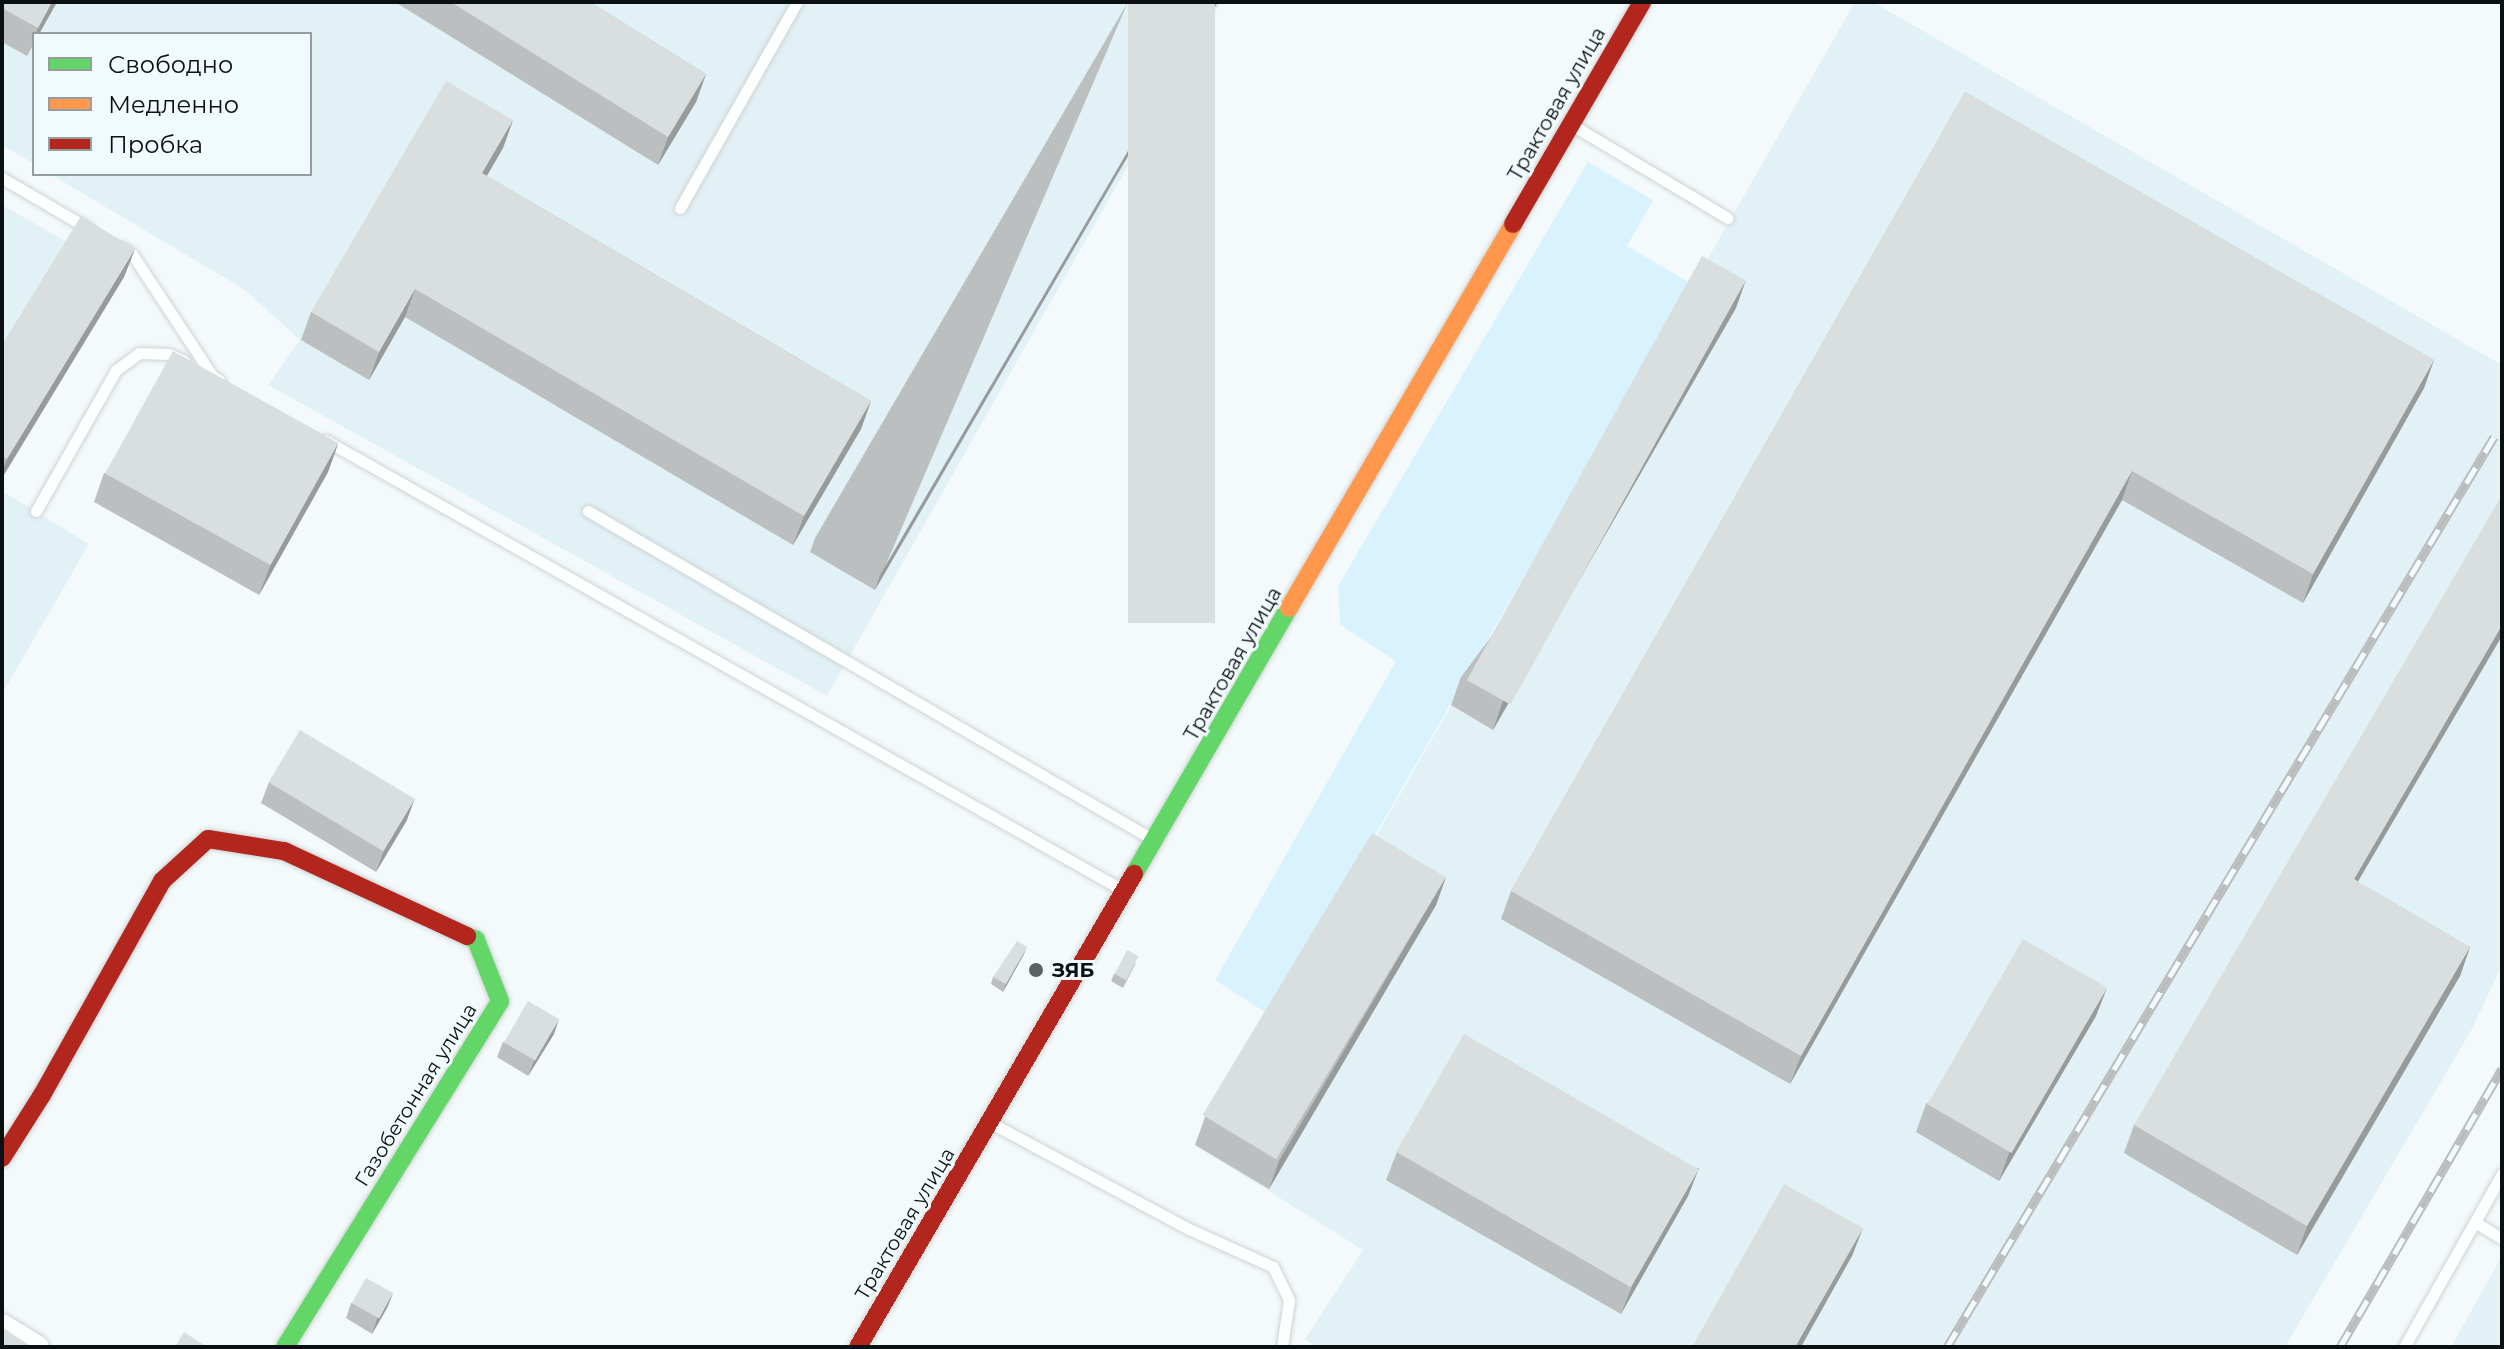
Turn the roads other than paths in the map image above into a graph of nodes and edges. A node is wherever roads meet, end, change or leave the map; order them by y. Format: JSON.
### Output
{"nodes":[{"id":1,"x":797,"y":2,"type":"edge"},
{"id":2,"x":1642,"y":2,"type":"edge"},
{"id":3,"x":1571,"y":125,"type":"junction"},
{"id":4,"x":2,"y":178,"type":"edge"},
{"id":5,"x":680,"y":208,"type":"dead end"},
{"id":6,"x":1728,"y":218,"type":"dead end"},
{"id":7,"x":213,"y":377,"type":"junction"},
{"id":8,"x":227,"y":384,"type":"edge"},
{"id":9,"x":310,"y":431,"type":"edge"},
{"id":10,"x":36,"y":511,"type":"dead end"},
{"id":11,"x":588,"y":511,"type":"dead end"},
{"id":12,"x":1156,"y":841,"type":"junction"},
{"id":13,"x":1125,"y":892,"type":"junction"},
{"id":14,"x":990,"y":1123,"type":"junction"},
{"id":15,"x":2,"y":1158,"type":"edge"},
{"id":16,"x":2502,"y":1174,"type":"edge"},
{"id":17,"x":2475,"y":1222,"type":"junction"},
{"id":18,"x":2502,"y":1239,"type":"edge"},
{"id":19,"x":2,"y":1325,"type":"edge"},
{"id":20,"x":38,"y":1347,"type":"edge"},
{"id":21,"x":285,"y":1347,"type":"edge"},
{"id":22,"x":858,"y":1347,"type":"edge"},
{"id":23,"x":1282,"y":1347,"type":"edge"},
{"id":24,"x":2404,"y":1347,"type":"edge"}],
"edges":[{"from":1,"to":5,"type":"lane"},
{"from":2,"to":3,"type":"main road","name":"Трактовая улица"},
{"from":3,"to":6,"type":"lane"},
{"from":3,"to":12,"type":"main road","name":"Трактовая улица"},
{"from":4,"to":7,"type":"lane"},
{"from":7,"to":8,"type":"lane"},
{"from":7,"to":10,"type":"lane"},
{"from":9,"to":13,"type":"lane"},
{"from":11,"to":12,"type":"lane"},
{"from":12,"to":13,"type":"main road","name":"Трактовая улица"},
{"from":13,"to":14,"type":"main road","name":"Трактовая улица"},
{"from":14,"to":22,"type":"main road","name":"Трактовая улица"},
{"from":14,"to":23,"type":"lane"},
{"from":15,"to":21,"type":"main road","name":"Газобетонная улица"},
{"from":16,"to":17,"type":"lane"},
{"from":17,"to":18,"type":"lane"},
{"from":17,"to":24,"type":"lane"},
{"from":19,"to":20,"type":"street"}]}
